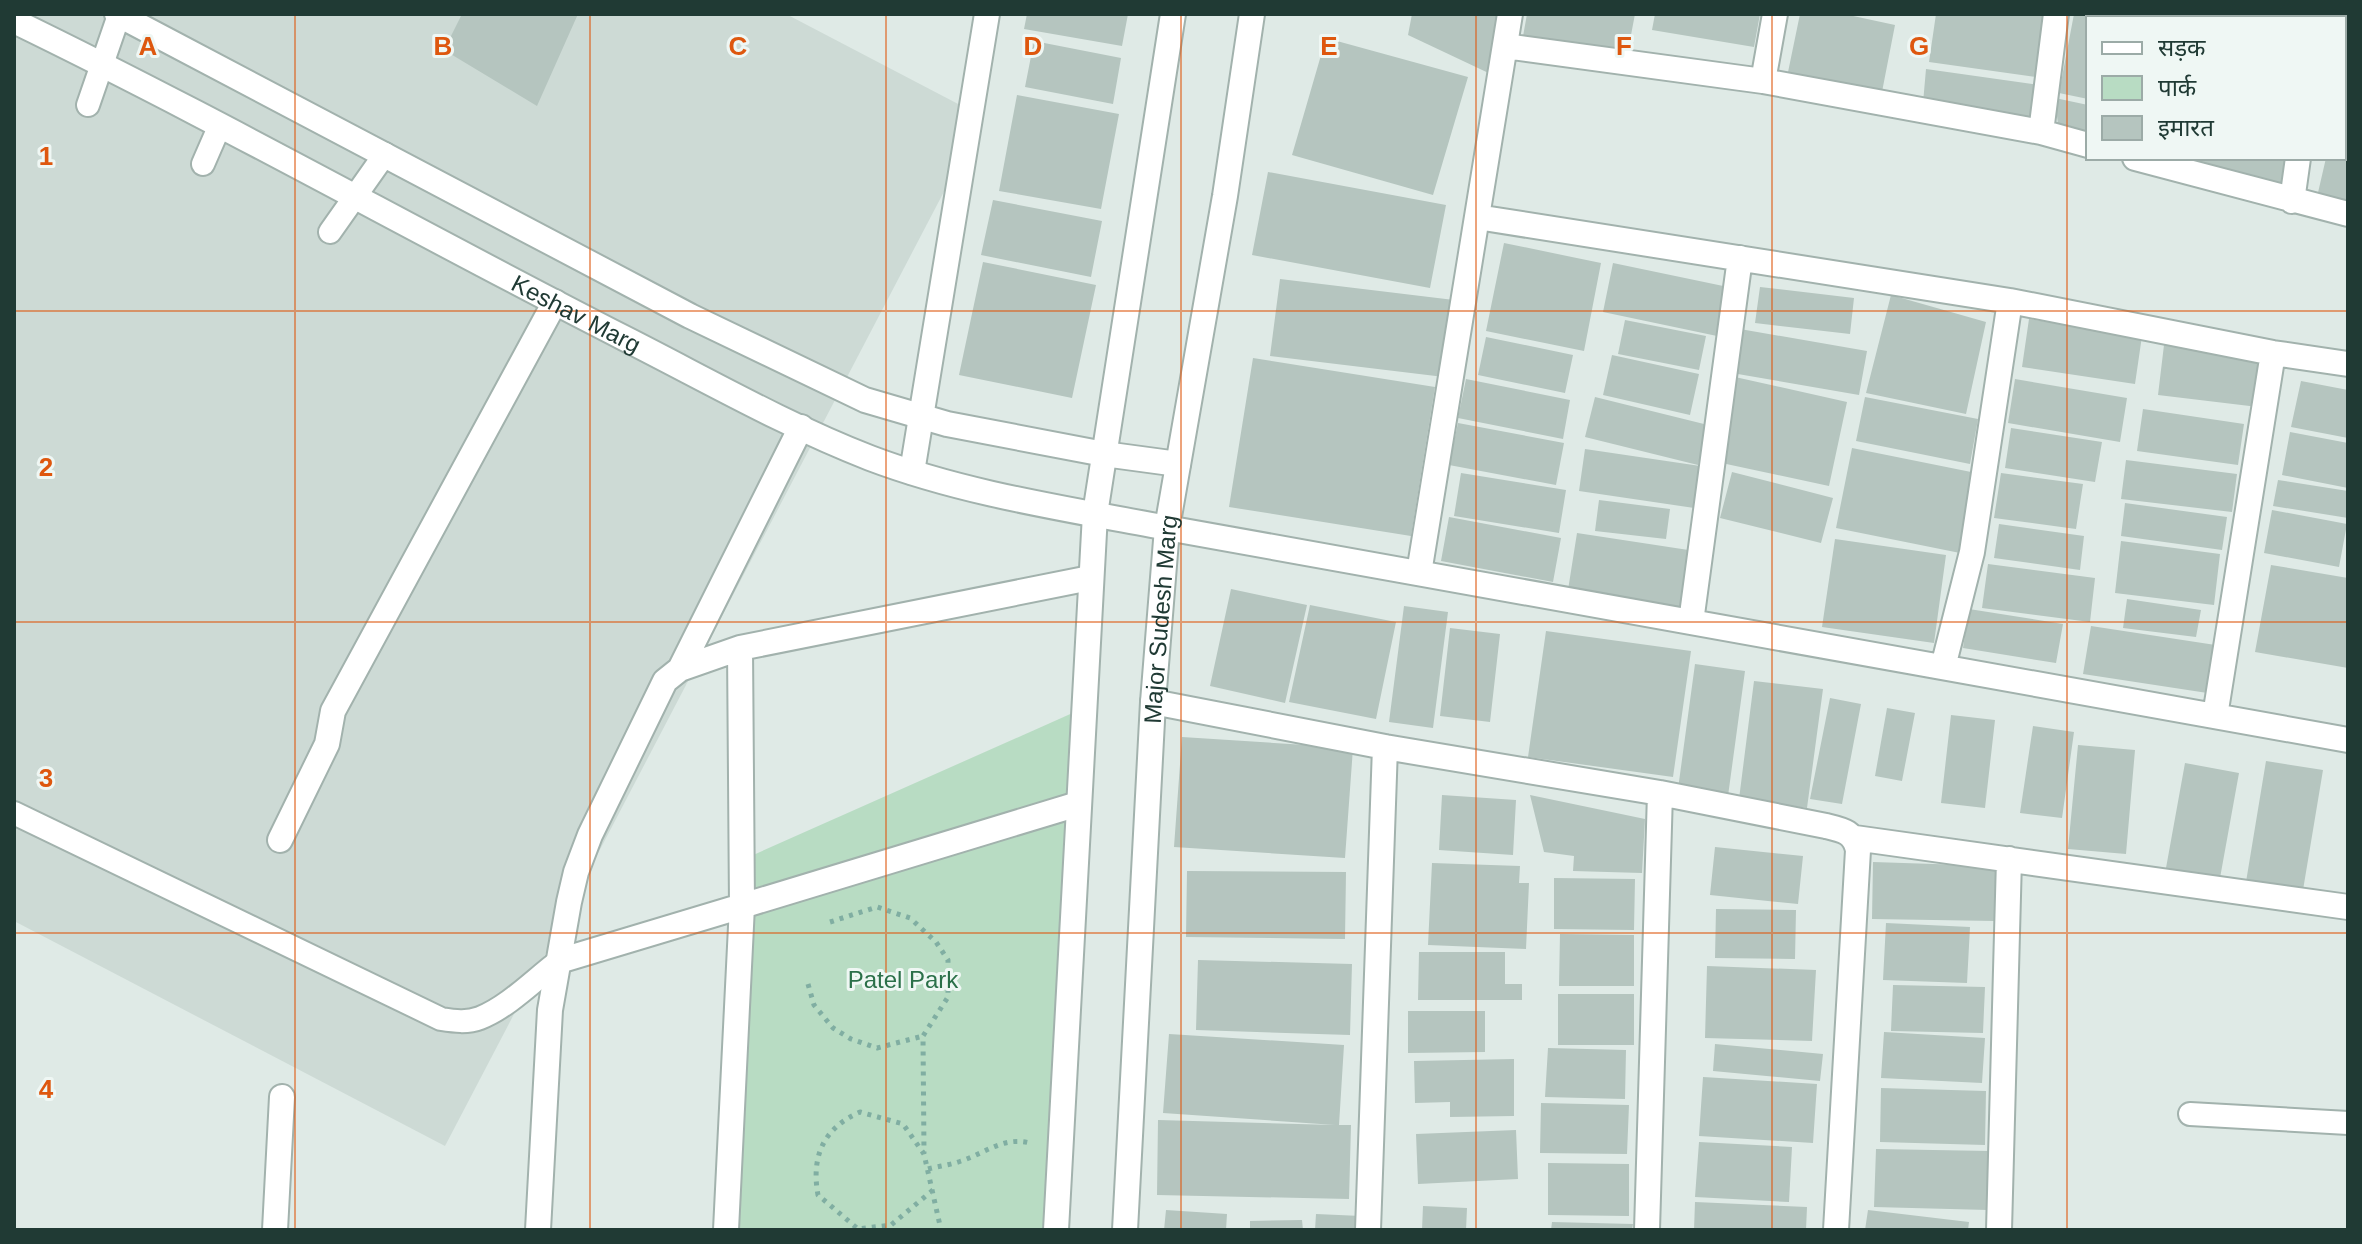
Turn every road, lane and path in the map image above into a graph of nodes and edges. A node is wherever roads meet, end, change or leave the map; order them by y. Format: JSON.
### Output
{"nodes":[{"id":1,"x":1173,"y":14,"type":"edge"},
{"id":2,"x":1252,"y":14,"type":"edge"},
{"id":3,"x":1510,"y":14,"type":"edge"},
{"id":4,"x":1775,"y":14,"type":"edge"},
{"id":5,"x":2056,"y":14,"type":"edge"},
{"id":6,"x":118,"y":15,"type":"edge"},
{"id":7,"x":980,"y":17,"type":"edge"},
{"id":8,"x":14,"y":21,"type":"edge"},
{"id":9,"x":1505,"y":46,"type":"junction"},
{"id":10,"x":102,"y":63,"type":"junction"},
{"id":11,"x":1763,"y":81,"type":"junction"},
{"id":12,"x":88,"y":105,"type":"dead end"},
{"id":13,"x":220,"y":125,"type":"junction"},
{"id":14,"x":2041,"y":132,"type":"junction"},
{"id":15,"x":2086,"y":144,"type":"edge"},
{"id":16,"x":385,"y":154,"type":"junction"},
{"id":17,"x":2142,"y":160,"type":"edge"},
{"id":18,"x":2298,"y":160,"type":"edge"},
{"id":19,"x":203,"y":164,"type":"dead end"},
{"id":20,"x":355,"y":196,"type":"junction"},
{"id":21,"x":2292,"y":201,"type":"junction"},
{"id":22,"x":2348,"y":214,"type":"edge"},
{"id":23,"x":1477,"y":217,"type":"junction"},
{"id":24,"x":330,"y":232,"type":"dead end"},
{"id":25,"x":1740,"y":258,"type":"junction"},
{"id":26,"x":2010,"y":301,"type":"junction"},
{"id":27,"x":555,"y":302,"type":"junction"},
{"id":28,"x":2273,"y":353,"type":"junction"},
{"id":29,"x":2348,"y":364,"type":"edge"},
{"id":30,"x":921,"y":417,"type":"junction"},
{"id":31,"x":801,"y":427,"type":"junction"},
{"id":32,"x":1104,"y":454,"type":"junction"},
{"id":33,"x":1178,"y":464,"type":"junction"},
{"id":34,"x":912,"y":472,"type":"junction"},
{"id":35,"x":1095,"y":514,"type":"junction"},
{"id":36,"x":1167,"y":528,"type":"junction"},
{"id":37,"x":1419,"y":573,"type":"junction"},
{"id":38,"x":1090,"y":578,"type":"junction"},
{"id":39,"x":1691,"y":622,"type":"junction"},
{"id":40,"x":740,"y":648,"type":"junction"},
{"id":41,"x":1943,"y":667,"type":"junction"},
{"id":42,"x":680,"y":669,"type":"junction"},
{"id":43,"x":1153,"y":702,"type":"junction"},
{"id":44,"x":2215,"y":716,"type":"junction"},
{"id":45,"x":2348,"y":740,"type":"edge"},
{"id":46,"x":1385,"y":747,"type":"junction"},
{"id":47,"x":1660,"y":793,"type":"junction"},
{"id":48,"x":1078,"y":804,"type":"junction"},
{"id":49,"x":14,"y":813,"type":"edge"},
{"id":50,"x":1855,"y":838,"type":"junction"},
{"id":51,"x":280,"y":840,"type":"dead end"},
{"id":52,"x":2009,"y":859,"type":"junction"},
{"id":53,"x":742,"y":906,"type":"junction"},
{"id":54,"x":2348,"y":907,"type":"edge"},
{"id":55,"x":830,"y":922,"type":"dead end"},
{"id":56,"x":559,"y":961,"type":"junction"},
{"id":57,"x":808,"y":984,"type":"dead end"},
{"id":58,"x":923,"y":1036,"type":"junction"},
{"id":59,"x":282,"y":1097,"type":"dead end"},
{"id":60,"x":2190,"y":1114,"type":"dead end"},
{"id":61,"x":2348,"y":1123,"type":"edge"},
{"id":62,"x":1061,"y":1145,"type":"junction"},
{"id":63,"x":924,"y":1154,"type":"junction"},
{"id":64,"x":928,"y":1169,"type":"junction"},
{"id":65,"x":933,"y":1190,"type":"junction"},
{"id":66,"x":275,"y":1230,"type":"edge"},
{"id":67,"x":538,"y":1230,"type":"edge"},
{"id":68,"x":726,"y":1230,"type":"edge"},
{"id":69,"x":941,"y":1230,"type":"edge"},
{"id":70,"x":1056,"y":1230,"type":"edge"},
{"id":71,"x":1125,"y":1230,"type":"edge"},
{"id":72,"x":1368,"y":1230,"type":"edge"},
{"id":73,"x":1647,"y":1230,"type":"edge"},
{"id":74,"x":1836,"y":1230,"type":"edge"},
{"id":75,"x":1999,"y":1230,"type":"edge"}],
"edges":[{"from":1,"to":32,"type":"street"},
{"from":2,"to":33,"type":"street","name":"Major Sudesh Marg"},
{"from":3,"to":9,"type":"street"},
{"from":4,"to":11,"type":"street"},
{"from":5,"to":14,"type":"street"},
{"from":6,"to":10,"type":"lane"},
{"from":6,"to":16,"type":"street","name":"Keshav Marg"},
{"from":7,"to":30,"type":"street"},
{"from":8,"to":10,"type":"street","name":"Keshav Marg"},
{"from":9,"to":11,"type":"street"},
{"from":9,"to":23,"type":"street"},
{"from":10,"to":12,"type":"lane"},
{"from":10,"to":13,"type":"street","name":"Keshav Marg"},
{"from":11,"to":14,"type":"street"},
{"from":13,"to":19,"type":"lane"},
{"from":13,"to":20,"type":"street","name":"Keshav Marg"},
{"from":14,"to":15,"type":"street"},
{"from":16,"to":20,"type":"lane"},
{"from":16,"to":30,"type":"street","name":"Keshav Marg"},
{"from":17,"to":21,"type":"street"},
{"from":18,"to":21,"type":"street"},
{"from":20,"to":24,"type":"lane"},
{"from":20,"to":27,"type":"street","name":"Keshav Marg"},
{"from":21,"to":22,"type":"street"},
{"from":23,"to":25,"type":"street"},
{"from":23,"to":37,"type":"street"},
{"from":25,"to":26,"type":"street"},
{"from":25,"to":39,"type":"street"},
{"from":26,"to":28,"type":"street"},
{"from":26,"to":41,"type":"street"},
{"from":27,"to":31,"type":"street","name":"Keshav Marg"},
{"from":27,"to":51,"type":"street"},
{"from":28,"to":29,"type":"street"},
{"from":28,"to":44,"type":"street"},
{"from":30,"to":32,"type":"street","name":"Keshav Marg"},
{"from":30,"to":34,"type":"street"},
{"from":31,"to":34,"type":"street","name":"Keshav Marg"},
{"from":31,"to":42,"type":"street"},
{"from":32,"to":33,"type":"street","name":"Keshav Marg"},
{"from":32,"to":35,"type":"street"},
{"from":33,"to":36,"type":"street","name":"Major Sudesh Marg"},
{"from":34,"to":35,"type":"street","name":"Keshav Marg"},
{"from":35,"to":36,"type":"street","name":"Keshav Marg"},
{"from":35,"to":38,"type":"street"},
{"from":36,"to":37,"type":"street","name":"Keshav Marg"},
{"from":36,"to":43,"type":"street","name":"Major Sudesh Marg"},
{"from":37,"to":39,"type":"street","name":"Keshav Marg"},
{"from":38,"to":40,"type":"street"},
{"from":38,"to":48,"type":"street"},
{"from":39,"to":41,"type":"street","name":"Keshav Marg"},
{"from":40,"to":42,"type":"street"},
{"from":40,"to":53,"type":"street"},
{"from":41,"to":44,"type":"street","name":"Keshav Marg"},
{"from":42,"to":56,"type":"street"},
{"from":43,"to":46,"type":"street"},
{"from":43,"to":71,"type":"street","name":"Major Sudesh Marg"},
{"from":44,"to":45,"type":"street","name":"Keshav Marg"},
{"from":46,"to":47,"type":"street"},
{"from":46,"to":72,"type":"street"},
{"from":47,"to":50,"type":"street"},
{"from":47,"to":73,"type":"street"},
{"from":48,"to":53,"type":"street"},
{"from":48,"to":62,"type":"street"},
{"from":49,"to":56,"type":"lane"},
{"from":50,"to":52,"type":"street"},
{"from":50,"to":74,"type":"street"},
{"from":52,"to":54,"type":"street"},
{"from":52,"to":75,"type":"street"},
{"from":53,"to":56,"type":"street"},
{"from":53,"to":68,"type":"street"},
{"from":55,"to":58,"type":"path"},
{"from":56,"to":67,"type":"street"},
{"from":57,"to":58,"type":"path"},
{"from":58,"to":63,"type":"path"},
{"from":59,"to":66,"type":"street"},
{"from":60,"to":61,"type":"lane"},
{"from":62,"to":64,"type":"path"},
{"from":62,"to":70,"type":"street"},
{"from":63,"to":64,"type":"path"},
{"from":63,"to":65,"type":"path"},
{"from":64,"to":65,"type":"path"},
{"from":65,"to":69,"type":"path"}]}
